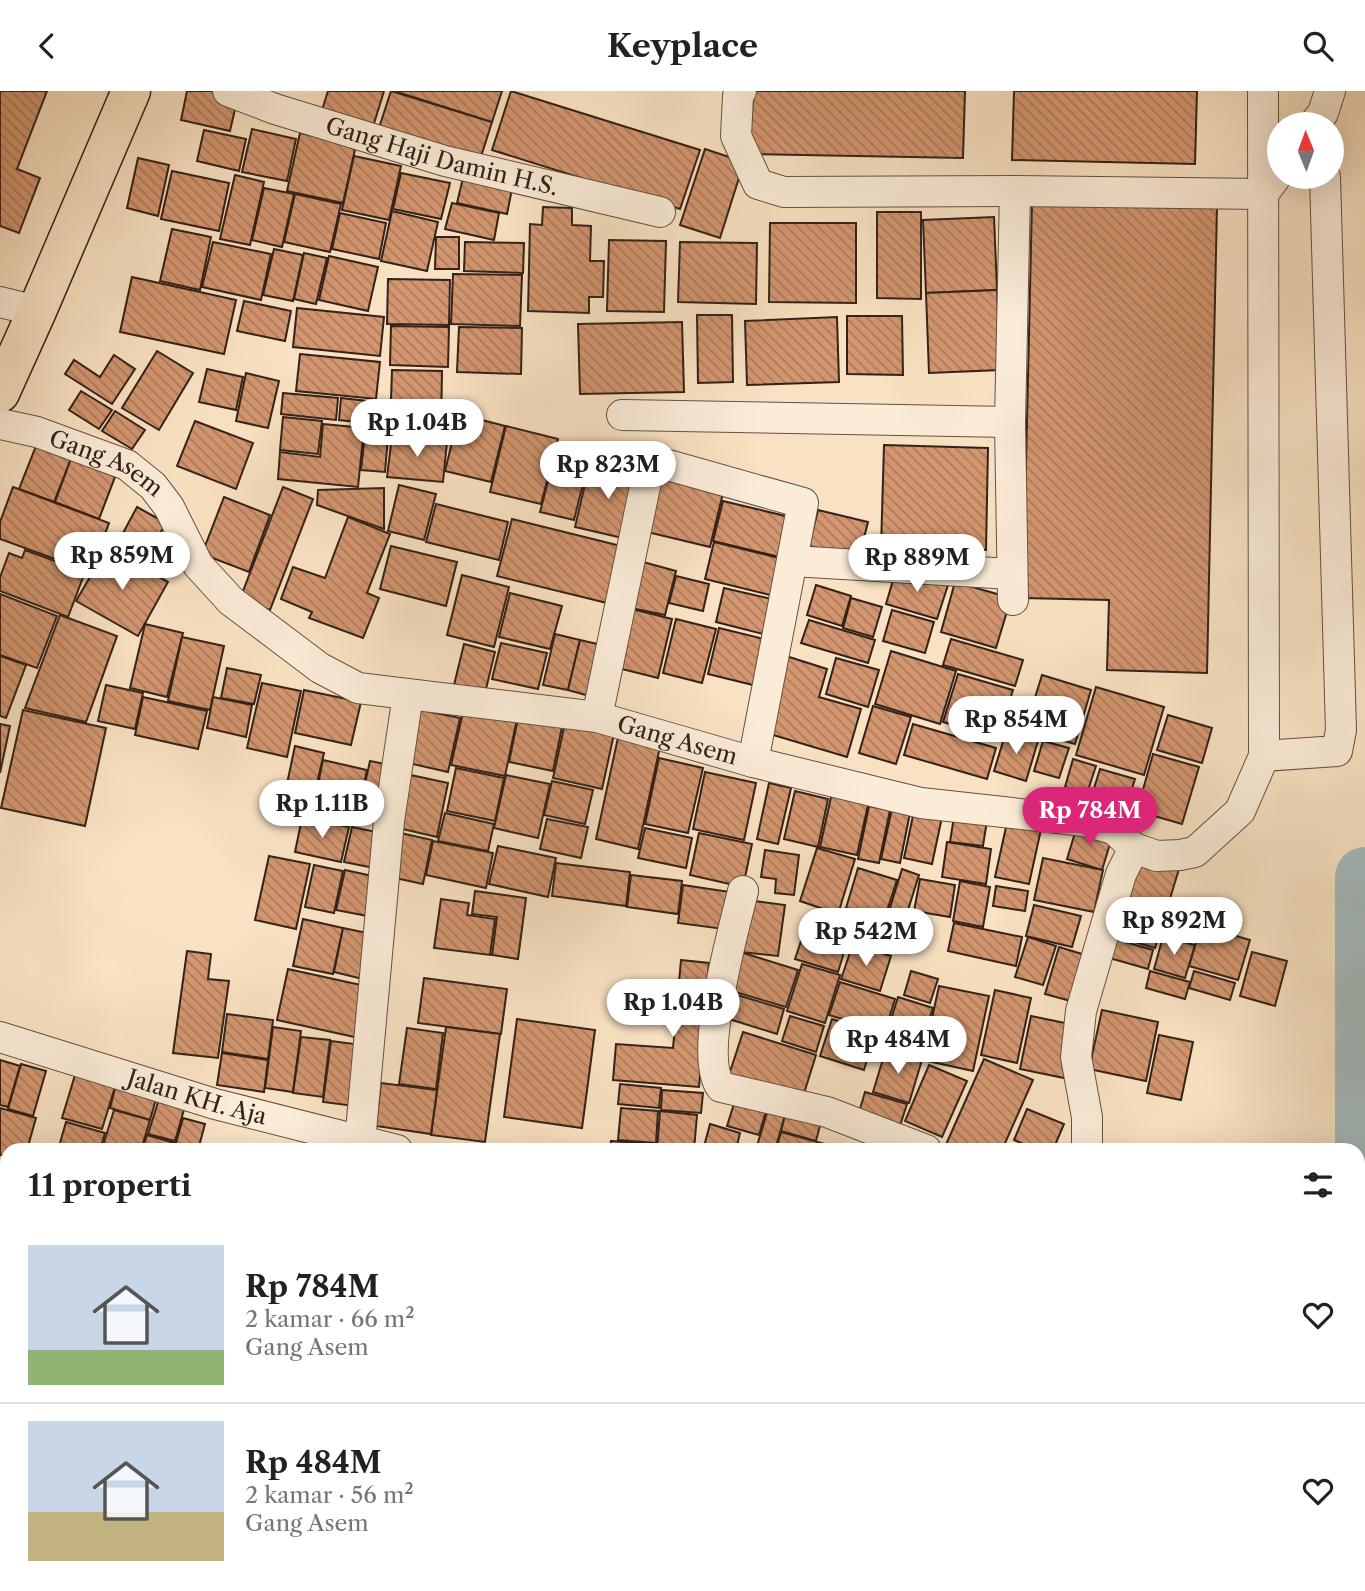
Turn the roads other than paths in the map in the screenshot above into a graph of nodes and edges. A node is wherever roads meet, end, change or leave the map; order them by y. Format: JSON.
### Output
{"nodes":[{"id":1,"x":131,"y":91,"type":"edge"},
{"id":2,"x":228,"y":91,"type":"edge"},
{"id":3,"x":741,"y":91,"type":"edge"},
{"id":4,"x":1263,"y":91,"type":"edge"},
{"id":5,"x":1267,"y":137,"type":"edge"},
{"id":6,"x":1267,"y":183,"type":"edge"},
{"id":7,"x":1271,"y":189,"type":"edge"},
{"id":8,"x":1325,"y":189,"type":"edge"},
{"id":9,"x":1015,"y":191,"type":"junction"},
{"id":10,"x":660,"y":212,"type":"dead end"},
{"id":11,"x":0,"y":302,"type":"edge"},
{"id":12,"x":37,"y":311,"type":"junction"},
{"id":13,"x":0,"y":393,"type":"edge"},
{"id":14,"x":622,"y":415,"type":"dead end"},
{"id":15,"x":1010,"y":422,"type":"junction"},
{"id":16,"x":0,"y":424,"type":"edge"},
{"id":17,"x":792,"y":561,"type":"junction"},
{"id":18,"x":408,"y":695,"type":"junction"},
{"id":19,"x":597,"y":717,"type":"junction"},
{"id":20,"x":1264,"y":756,"type":"junction"},
{"id":21,"x":753,"y":762,"type":"junction"},
{"id":22,"x":1134,"y":848,"type":"junction"},
{"id":23,"x":743,"y":891,"type":"dead end"},
{"id":24,"x":0,"y":1037,"type":"edge"},
{"id":25,"x":360,"y":1142,"type":"junction"},
{"id":26,"x":365,"y":1143,"type":"edge"},
{"id":27,"x":908,"y":1143,"type":"edge"},
{"id":28,"x":1087,"y":1143,"type":"edge"}],
"edges":[{"from":1,"to":12,"type":"main road"},
{"from":2,"to":10,"type":"street","name":"Gang Haji Damin H.S."},
{"from":3,"to":9,"type":"street"},
{"from":4,"to":5,"type":"street"},
{"from":6,"to":9,"type":"street"},
{"from":7,"to":20,"type":"street"},
{"from":8,"to":20,"type":"street"},
{"from":9,"to":15,"type":"street"},
{"from":11,"to":12,"type":"street"},
{"from":12,"to":13,"type":"main road"},
{"from":14,"to":15,"type":"street"},
{"from":15,"to":17,"type":"street"},
{"from":16,"to":18,"type":"street","name":"Gang Asem"},
{"from":17,"to":19,"type":"street"},
{"from":17,"to":21,"type":"street"},
{"from":18,"to":19,"type":"street","name":"Gang Asem"},
{"from":18,"to":25,"type":"street"},
{"from":19,"to":21,"type":"street","name":"Gang Asem"},
{"from":20,"to":22,"type":"street"},
{"from":21,"to":22,"type":"street","name":"Gang Asem"},
{"from":22,"to":28,"type":"street"},
{"from":23,"to":27,"type":"street"},
{"from":24,"to":25,"type":"street","name":"Jalan KH. Aja"},
{"from":25,"to":26,"type":"street","name":"Jalan KH. Aja"}]}
